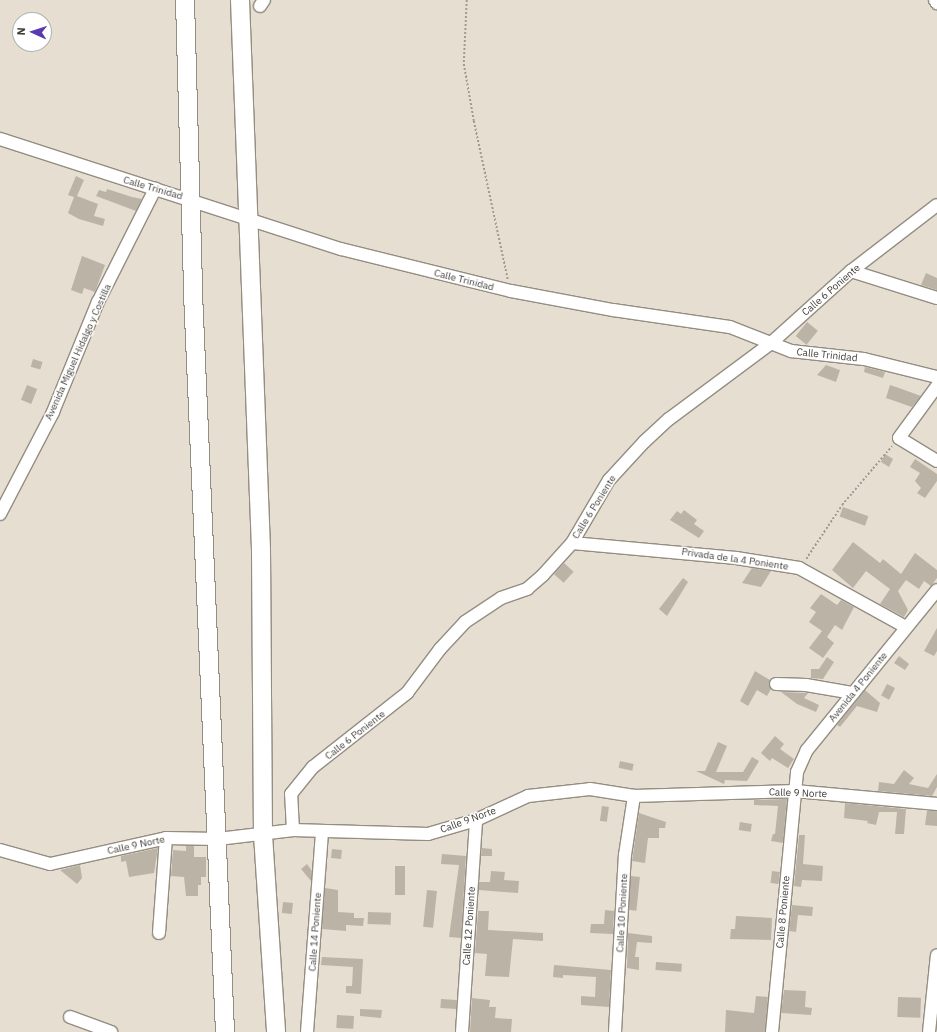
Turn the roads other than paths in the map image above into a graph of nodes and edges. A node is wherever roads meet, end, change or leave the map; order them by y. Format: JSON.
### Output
{"nodes":[{"id":1,"x":185,"y":0,"type":"edge"},
{"id":2,"x":240,"y":0,"type":"edge"},
{"id":3,"x":935,"y":0,"type":"edge"},
{"id":4,"x":937,"y":3,"type":"edge"},
{"id":5,"x":0,"y":139,"type":"edge"},
{"id":6,"x":155,"y":189,"type":"junction"},
{"id":7,"x":190,"y":198,"type":"junction"},
{"id":8,"x":937,"y":205,"type":"edge"},
{"id":9,"x":247,"y":217,"type":"junction"},
{"id":10,"x":851,"y":271,"type":"junction"},
{"id":11,"x":937,"y":298,"type":"edge"},
{"id":12,"x":770,"y":344,"type":"junction"},
{"id":13,"x":937,"y":378,"type":"edge"},
{"id":14,"x":937,"y":386,"type":"edge"},
{"id":15,"x":937,"y":461,"type":"edge"},
{"id":16,"x":0,"y":514,"type":"edge"},
{"id":17,"x":572,"y":543,"type":"junction"},
{"id":18,"x":937,"y":590,"type":"edge"},
{"id":19,"x":906,"y":627,"type":"junction"},
{"id":20,"x":776,"y":684,"type":"dead end"},
{"id":21,"x":853,"y":693,"type":"junction"},
{"id":22,"x":794,"y":791,"type":"junction"},
{"id":23,"x":634,"y":796,"type":"junction"},
{"id":24,"x":937,"y":804,"type":"edge"},
{"id":25,"x":476,"y":820,"type":"junction"},
{"id":26,"x":293,"y":830,"type":"junction"},
{"id":27,"x":322,"y":832,"type":"junction"},
{"id":28,"x":263,"y":835,"type":"junction"},
{"id":29,"x":166,"y":838,"type":"junction"},
{"id":30,"x":218,"y":839,"type":"junction"},
{"id":31,"x":0,"y":850,"type":"edge"},
{"id":32,"x":159,"y":934,"type":"dead end"},
{"id":33,"x":937,"y":955,"type":"edge"},
{"id":34,"x":70,"y":1017,"type":"dead end"},
{"id":35,"x":111,"y":1032,"type":"edge"},
{"id":36,"x":225,"y":1032,"type":"edge"},
{"id":37,"x":276,"y":1032,"type":"edge"},
{"id":38,"x":307,"y":1032,"type":"edge"},
{"id":39,"x":462,"y":1032,"type":"edge"},
{"id":40,"x":615,"y":1032,"type":"edge"},
{"id":41,"x":772,"y":1032,"type":"edge"},
{"id":42,"x":929,"y":1032,"type":"edge"}],
"edges":[{"from":1,"to":7,"type":"highway"},
{"from":2,"to":9,"type":"highway"},
{"from":3,"to":4,"type":"street"},
{"from":5,"to":6,"type":"street","name":"Calle Trinidad"},
{"from":6,"to":7,"type":"street","name":"Calle Trinidad"},
{"from":6,"to":16,"type":"street","name":"Avenida Miguel Hidalgo y Costilla"},
{"from":7,"to":9,"type":"street","name":"Calle Trinidad"},
{"from":7,"to":30,"type":"highway"},
{"from":8,"to":10,"type":"street","name":"Calle 6 Poniente"},
{"from":9,"to":12,"type":"street","name":"Calle Trinidad"},
{"from":9,"to":28,"type":"highway"},
{"from":10,"to":11,"type":"street"},
{"from":10,"to":12,"type":"street","name":"Calle 6 Poniente"},
{"from":12,"to":13,"type":"street","name":"Calle Trinidad"},
{"from":12,"to":17,"type":"street","name":"Calle 6 Poniente"},
{"from":14,"to":15,"type":"street"},
{"from":17,"to":19,"type":"street","name":"Privada de la 4 Poniente"},
{"from":17,"to":26,"type":"street","name":"Calle 6 Poniente"},
{"from":18,"to":19,"type":"street","name":"Avenida 4 Poniente"},
{"from":19,"to":21,"type":"street","name":"Avenida 4 Poniente"},
{"from":20,"to":21,"type":"street"},
{"from":21,"to":22,"type":"street","name":"Avenida 4 Poniente"},
{"from":22,"to":23,"type":"street","name":"Calle 9 Norte"},
{"from":22,"to":24,"type":"street","name":"Calle 9 Norte"},
{"from":22,"to":41,"type":"street","name":"Calle 8 Poniente"},
{"from":23,"to":25,"type":"street","name":"Calle 9 Norte"},
{"from":23,"to":40,"type":"street","name":"Calle 10 Poniente"},
{"from":25,"to":27,"type":"street","name":"Calle 9 Norte"},
{"from":25,"to":39,"type":"street","name":"Calle 12 Poniente"},
{"from":26,"to":27,"type":"street","name":"Calle 9 Norte"},
{"from":26,"to":28,"type":"street","name":"Calle 9 Norte"},
{"from":27,"to":38,"type":"street","name":"Calle 14 Poniente"},
{"from":28,"to":30,"type":"street","name":"Calle 9 Norte"},
{"from":28,"to":37,"type":"highway"},
{"from":29,"to":30,"type":"street","name":"Calle 9 Norte"},
{"from":29,"to":31,"type":"street","name":"Calle 9 Norte"},
{"from":29,"to":32,"type":"street"},
{"from":30,"to":36,"type":"highway"},
{"from":33,"to":42,"type":"street"},
{"from":34,"to":35,"type":"street"}]}
